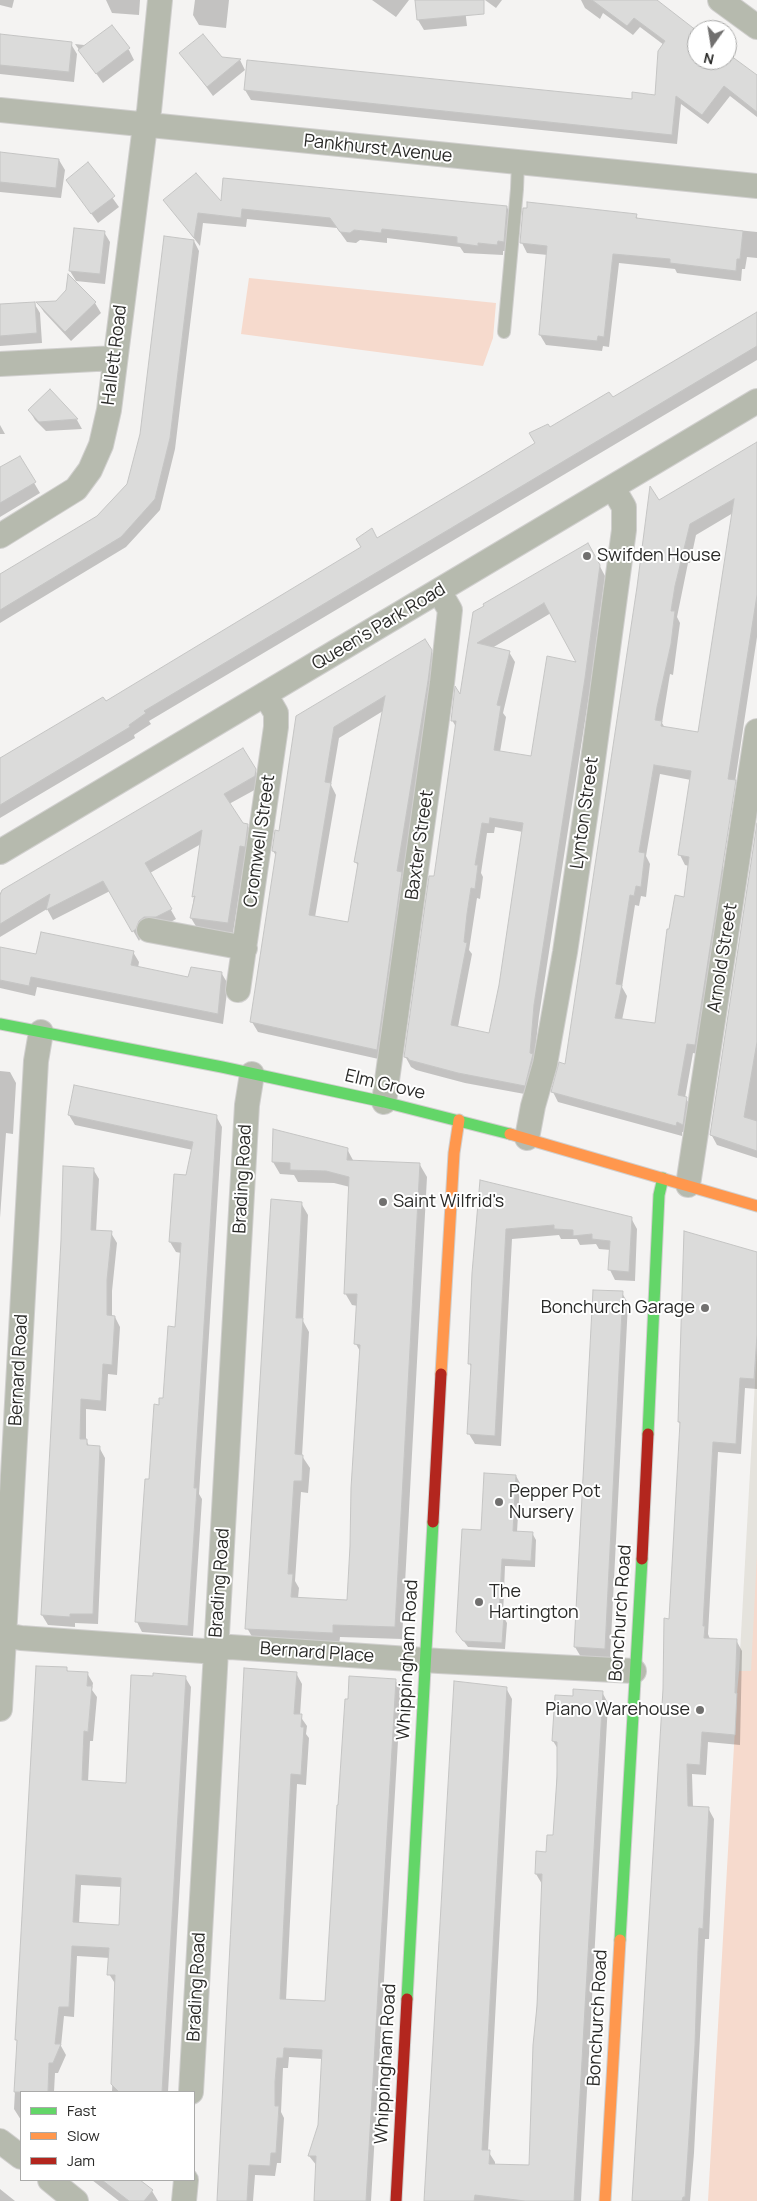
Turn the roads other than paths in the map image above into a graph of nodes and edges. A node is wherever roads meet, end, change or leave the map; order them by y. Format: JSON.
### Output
{"nodes":[{"id":1,"x":160,"y":0,"type":"edge"},
{"id":2,"x":720,"y":0,"type":"edge"},
{"id":3,"x":757,"y":27,"type":"edge"},
{"id":4,"x":0,"y":110,"type":"edge"},
{"id":5,"x":145,"y":126,"type":"junction"},
{"id":6,"x":518,"y":162,"type":"junction"},
{"id":7,"x":757,"y":186,"type":"edge"},
{"id":8,"x":504,"y":332,"type":"dead end"},
{"id":9,"x":115,"y":358,"type":"junction"},
{"id":10,"x":0,"y":364,"type":"edge"},
{"id":11,"x":757,"y":401,"type":"edge"},
{"id":12,"x":613,"y":488,"type":"junction"},
{"id":13,"x":0,"y":536,"type":"edge"},
{"id":14,"x":439,"y":591,"type":"junction"},
{"id":15,"x":265,"y":694,"type":"junction"},
{"id":16,"x":757,"y":731,"type":"edge"},
{"id":17,"x":0,"y":852,"type":"edge"},
{"id":18,"x":149,"y":930,"type":"dead end"},
{"id":19,"x":245,"y":948,"type":"junction"},
{"id":20,"x":238,"y":990,"type":"dead end"},
{"id":21,"x":0,"y":1024,"type":"edge"},
{"id":22,"x":42,"y":1032,"type":"junction"},
{"id":23,"x":252,"y":1074,"type":"junction"},
{"id":24,"x":384,"y":1102,"type":"junction"},
{"id":25,"x":459,"y":1120,"type":"junction"},
{"id":26,"x":527,"y":1138,"type":"junction"},
{"id":27,"x":663,"y":1178,"type":"junction"},
{"id":28,"x":688,"y":1185,"type":"junction"},
{"id":29,"x":757,"y":1206,"type":"edge"},
{"id":30,"x":2,"y":1635,"type":"edge"},
{"id":31,"x":216,"y":1648,"type":"junction"},
{"id":32,"x":425,"y":1660,"type":"junction"},
{"id":33,"x":634,"y":1672,"type":"junction"},
{"id":34,"x":0,"y":1709,"type":"edge"},
{"id":35,"x":191,"y":2091,"type":"edge"},
{"id":36,"x":0,"y":2141,"type":"edge"},
{"id":37,"x":20,"y":2156,"type":"edge"},
{"id":38,"x":51,"y":2181,"type":"edge"},
{"id":39,"x":186,"y":2181,"type":"edge"},
{"id":40,"x":76,"y":2201,"type":"edge"},
{"id":41,"x":184,"y":2201,"type":"edge"},
{"id":42,"x":396,"y":2201,"type":"edge"},
{"id":43,"x":605,"y":2201,"type":"edge"}],
"edges":[{"from":1,"to":5,"type":"street","name":"Hallett Road"},
{"from":2,"to":3,"type":"street"},
{"from":4,"to":5,"type":"street","name":"Pankhurst Avenue"},
{"from":5,"to":6,"type":"street","name":"Pankhurst Avenue"},
{"from":5,"to":9,"type":"street","name":"Hallett Road"},
{"from":6,"to":7,"type":"street","name":"Pankhurst Avenue"},
{"from":6,"to":8,"type":"lane"},
{"from":9,"to":10,"type":"street"},
{"from":9,"to":13,"type":"street","name":"Hallett Road"},
{"from":11,"to":12,"type":"street","name":"Queen's Park Road"},
{"from":12,"to":14,"type":"street","name":"Queen's Park Road"},
{"from":12,"to":26,"type":"street","name":"Lynton Street"},
{"from":14,"to":15,"type":"street","name":"Queen's Park Road"},
{"from":14,"to":24,"type":"street","name":"Baxter Street"},
{"from":15,"to":17,"type":"street","name":"Queen's Park Road"},
{"from":15,"to":19,"type":"street","name":"Cromwell Street"},
{"from":16,"to":28,"type":"street","name":"Arnold Street"},
{"from":18,"to":19,"type":"street"},
{"from":19,"to":20,"type":"street","name":"Cromwell Street"},
{"from":21,"to":22,"type":"street","name":"Elm Grove"},
{"from":22,"to":23,"type":"street","name":"Elm Grove"},
{"from":22,"to":30,"type":"street","name":"Bernard Road"},
{"from":23,"to":24,"type":"street","name":"Elm Grove"},
{"from":23,"to":31,"type":"street","name":"Brading Road"},
{"from":24,"to":25,"type":"street","name":"Elm Grove"},
{"from":25,"to":26,"type":"street","name":"Elm Grove"},
{"from":25,"to":32,"type":"street","name":"Whippingham Road"},
{"from":26,"to":27,"type":"street","name":"Elm Grove"},
{"from":27,"to":28,"type":"street","name":"Elm Grove"},
{"from":27,"to":33,"type":"street","name":"Bonchurch Road"},
{"from":28,"to":29,"type":"street","name":"Elm Grove"},
{"from":30,"to":31,"type":"street","name":"Bernard Place"},
{"from":30,"to":34,"type":"street","name":"Bernard Road"},
{"from":31,"to":32,"type":"street","name":"Bernard Place"},
{"from":31,"to":35,"type":"street","name":"Brading Road"},
{"from":32,"to":33,"type":"street","name":"Bernard Place"},
{"from":32,"to":42,"type":"street","name":"Whippingham Road"},
{"from":33,"to":43,"type":"street","name":"Bonchurch Road"},
{"from":36,"to":37,"type":"street"},
{"from":38,"to":40,"type":"street"},
{"from":39,"to":41,"type":"street"}]}
